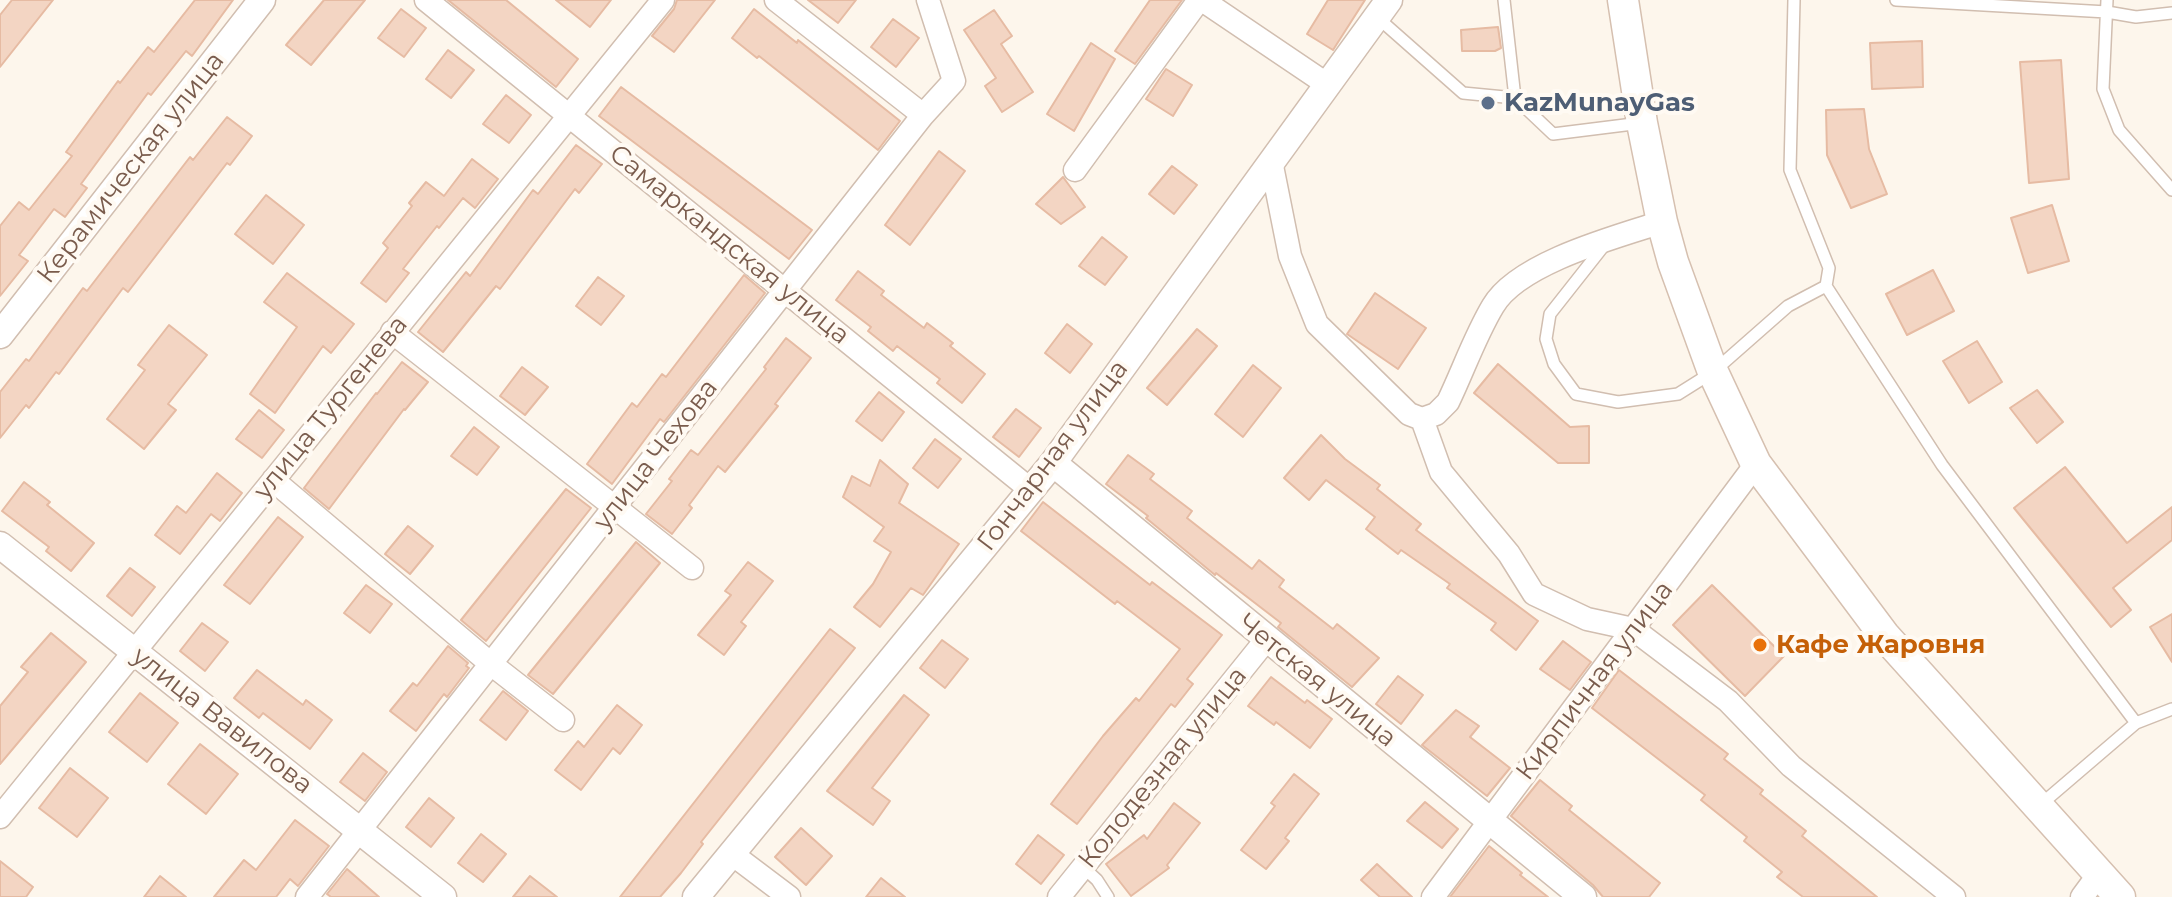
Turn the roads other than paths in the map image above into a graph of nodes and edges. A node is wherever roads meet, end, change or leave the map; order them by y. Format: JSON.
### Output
{"nodes":[{"id":1,"x":262,"y":0,"type":"edge"},
{"id":2,"x":426,"y":0,"type":"edge"},
{"id":3,"x":663,"y":0,"type":"edge"},
{"id":4,"x":776,"y":0,"type":"edge"},
{"id":5,"x":928,"y":0,"type":"edge"},
{"id":6,"x":1201,"y":0,"type":"edge"},
{"id":7,"x":1504,"y":0,"type":"edge"},
{"id":8,"x":1623,"y":0,"type":"edge"},
{"id":9,"x":1794,"y":0,"type":"edge"},
{"id":10,"x":1896,"y":0,"type":"edge"},
{"id":11,"x":2107,"y":6,"type":"edge"},
{"id":12,"x":1383,"y":9,"type":"edge"},
{"id":13,"x":2172,"y":13,"type":"edge"},
{"id":14,"x":1328,"y":85,"type":"junction"},
{"id":15,"x":1515,"y":98,"type":"junction"},
{"id":16,"x":567,"y":115,"type":"junction"},
{"id":17,"x":923,"y":115,"type":"junction"},
{"id":18,"x":1642,"y":123,"type":"junction"},
{"id":19,"x":1271,"y":161,"type":"junction"},
{"id":20,"x":1075,"y":170,"type":"dead end"},
{"id":21,"x":2172,"y":190,"type":"edge"},
{"id":22,"x":1662,"y":222,"type":"junction"},
{"id":23,"x":1611,"y":238,"type":"junction"},
{"id":24,"x":1826,"y":286,"type":"junction"},
{"id":25,"x":786,"y":290,"type":"junction"},
{"id":26,"x":392,"y":332,"type":"junction"},
{"id":27,"x":0,"y":335,"type":"edge"},
{"id":28,"x":1713,"y":372,"type":"junction"},
{"id":29,"x":1422,"y":419,"type":"junction"},
{"id":30,"x":1053,"y":463,"type":"junction"},
{"id":31,"x":1756,"y":464,"type":"junction"},
{"id":32,"x":273,"y":480,"type":"junction"},
{"id":33,"x":1031,"y":490,"type":"junction"},
{"id":34,"x":615,"y":508,"type":"junction"},
{"id":35,"x":0,"y":545,"type":"edge"},
{"id":36,"x":692,"y":568,"type":"dead end"},
{"id":37,"x":1633,"y":629,"type":"junction"},
{"id":38,"x":1266,"y":640,"type":"junction"},
{"id":39,"x":134,"y":652,"type":"junction"},
{"id":40,"x":491,"y":664,"type":"junction"},
{"id":41,"x":2172,"y":709,"type":"edge"},
{"id":42,"x":563,"y":720,"type":"dead end"},
{"id":43,"x":2136,"y":723,"type":"junction"},
{"id":44,"x":2038,"y":807,"type":"junction"},
{"id":45,"x":0,"y":817,"type":"edge"},
{"id":46,"x":1491,"y":821,"type":"junction"},
{"id":47,"x":361,"y":829,"type":"junction"},
{"id":48,"x":732,"y":854,"type":"junction"},
{"id":49,"x":1084,"y":868,"type":"junction"},
{"id":50,"x":2090,"y":885,"type":"edge"},
{"id":51,"x":307,"y":897,"type":"edge"},
{"id":52,"x":443,"y":897,"type":"edge"},
{"id":53,"x":696,"y":897,"type":"edge"},
{"id":54,"x":789,"y":897,"type":"edge"},
{"id":55,"x":1059,"y":897,"type":"edge"},
{"id":56,"x":1108,"y":897,"type":"edge"},
{"id":57,"x":1433,"y":897,"type":"edge"},
{"id":58,"x":1583,"y":897,"type":"edge"},
{"id":59,"x":1954,"y":897,"type":"edge"},
{"id":60,"x":2120,"y":897,"type":"edge"}],
"edges":[{"from":1,"to":27,"type":"street","name":"Керамическая улица"},
{"from":2,"to":16,"type":"street","name":"Самаркандская улица"},
{"from":3,"to":16,"type":"street","name":"улица Тургенева"},
{"from":4,"to":17,"type":"street"},
{"from":5,"to":17,"type":"street","name":"улица Чехова"},
{"from":6,"to":14,"type":"street"},
{"from":6,"to":20,"type":"street"},
{"from":7,"to":15,"type":"lane"},
{"from":8,"to":18,"type":"main road"},
{"from":9,"to":24,"type":"lane"},
{"from":10,"to":11,"type":"lane"},
{"from":11,"to":13,"type":"lane"},
{"from":11,"to":21,"type":"lane"},
{"from":12,"to":14,"type":"street","name":"Гончарная улица"},
{"from":12,"to":15,"type":"lane"},
{"from":14,"to":19,"type":"street","name":"Гончарная улица"},
{"from":15,"to":18,"type":"lane"},
{"from":16,"to":25,"type":"street","name":"Самаркандская улица"},
{"from":16,"to":26,"type":"street","name":"улица Тургенева"},
{"from":17,"to":25,"type":"street","name":"улица Чехова"},
{"from":18,"to":22,"type":"main road"},
{"from":19,"to":29,"type":"street"},
{"from":19,"to":30,"type":"street","name":"Гончарная улица"},
{"from":22,"to":23,"type":"street"},
{"from":22,"to":28,"type":"main road"},
{"from":23,"to":28,"type":"lane"},
{"from":23,"to":29,"type":"street"},
{"from":24,"to":28,"type":"lane"},
{"from":24,"to":43,"type":"lane"},
{"from":25,"to":33,"type":"street","name":"Самаркандская улица"},
{"from":25,"to":34,"type":"street","name":"улица Чехова"},
{"from":26,"to":32,"type":"street","name":"улица Тургенева"},
{"from":26,"to":34,"type":"street"},
{"from":28,"to":31,"type":"main road"},
{"from":29,"to":37,"type":"street"},
{"from":30,"to":33,"type":"street","name":"Гончарная улица"},
{"from":30,"to":38,"type":"street","name":"Четская улица"},
{"from":31,"to":37,"type":"street","name":"Кирпичная улица"},
{"from":31,"to":44,"type":"main road"},
{"from":32,"to":39,"type":"street","name":"улица Тургенева"},
{"from":32,"to":40,"type":"street"},
{"from":33,"to":48,"type":"street","name":"Гончарная улица"},
{"from":34,"to":36,"type":"street"},
{"from":34,"to":40,"type":"street","name":"улица Чехова"},
{"from":35,"to":39,"type":"street","name":"улица Вавилова"},
{"from":37,"to":46,"type":"street","name":"Кирпичная улица"},
{"from":37,"to":59,"type":"street"},
{"from":38,"to":46,"type":"street","name":"Четская улица"},
{"from":38,"to":49,"type":"street","name":"Колодезная улица"},
{"from":39,"to":45,"type":"street","name":"улица Тургенева"},
{"from":39,"to":47,"type":"street","name":"улица Вавилова"},
{"from":40,"to":42,"type":"street"},
{"from":40,"to":47,"type":"street","name":"улица Чехова"},
{"from":41,"to":43,"type":"lane"},
{"from":43,"to":44,"type":"lane"},
{"from":44,"to":50,"type":"main road"},
{"from":46,"to":57,"type":"street","name":"Кирпичная улица"},
{"from":46,"to":58,"type":"street","name":"Четская улица"},
{"from":47,"to":51,"type":"street","name":"улица Чехова"},
{"from":47,"to":52,"type":"street","name":"улица Вавилова"},
{"from":48,"to":53,"type":"street","name":"Гончарная улица"},
{"from":48,"to":54,"type":"street"},
{"from":49,"to":55,"type":"street","name":"Колодезная улица"},
{"from":49,"to":56,"type":"lane"},
{"from":50,"to":60,"type":"main road"}]}
